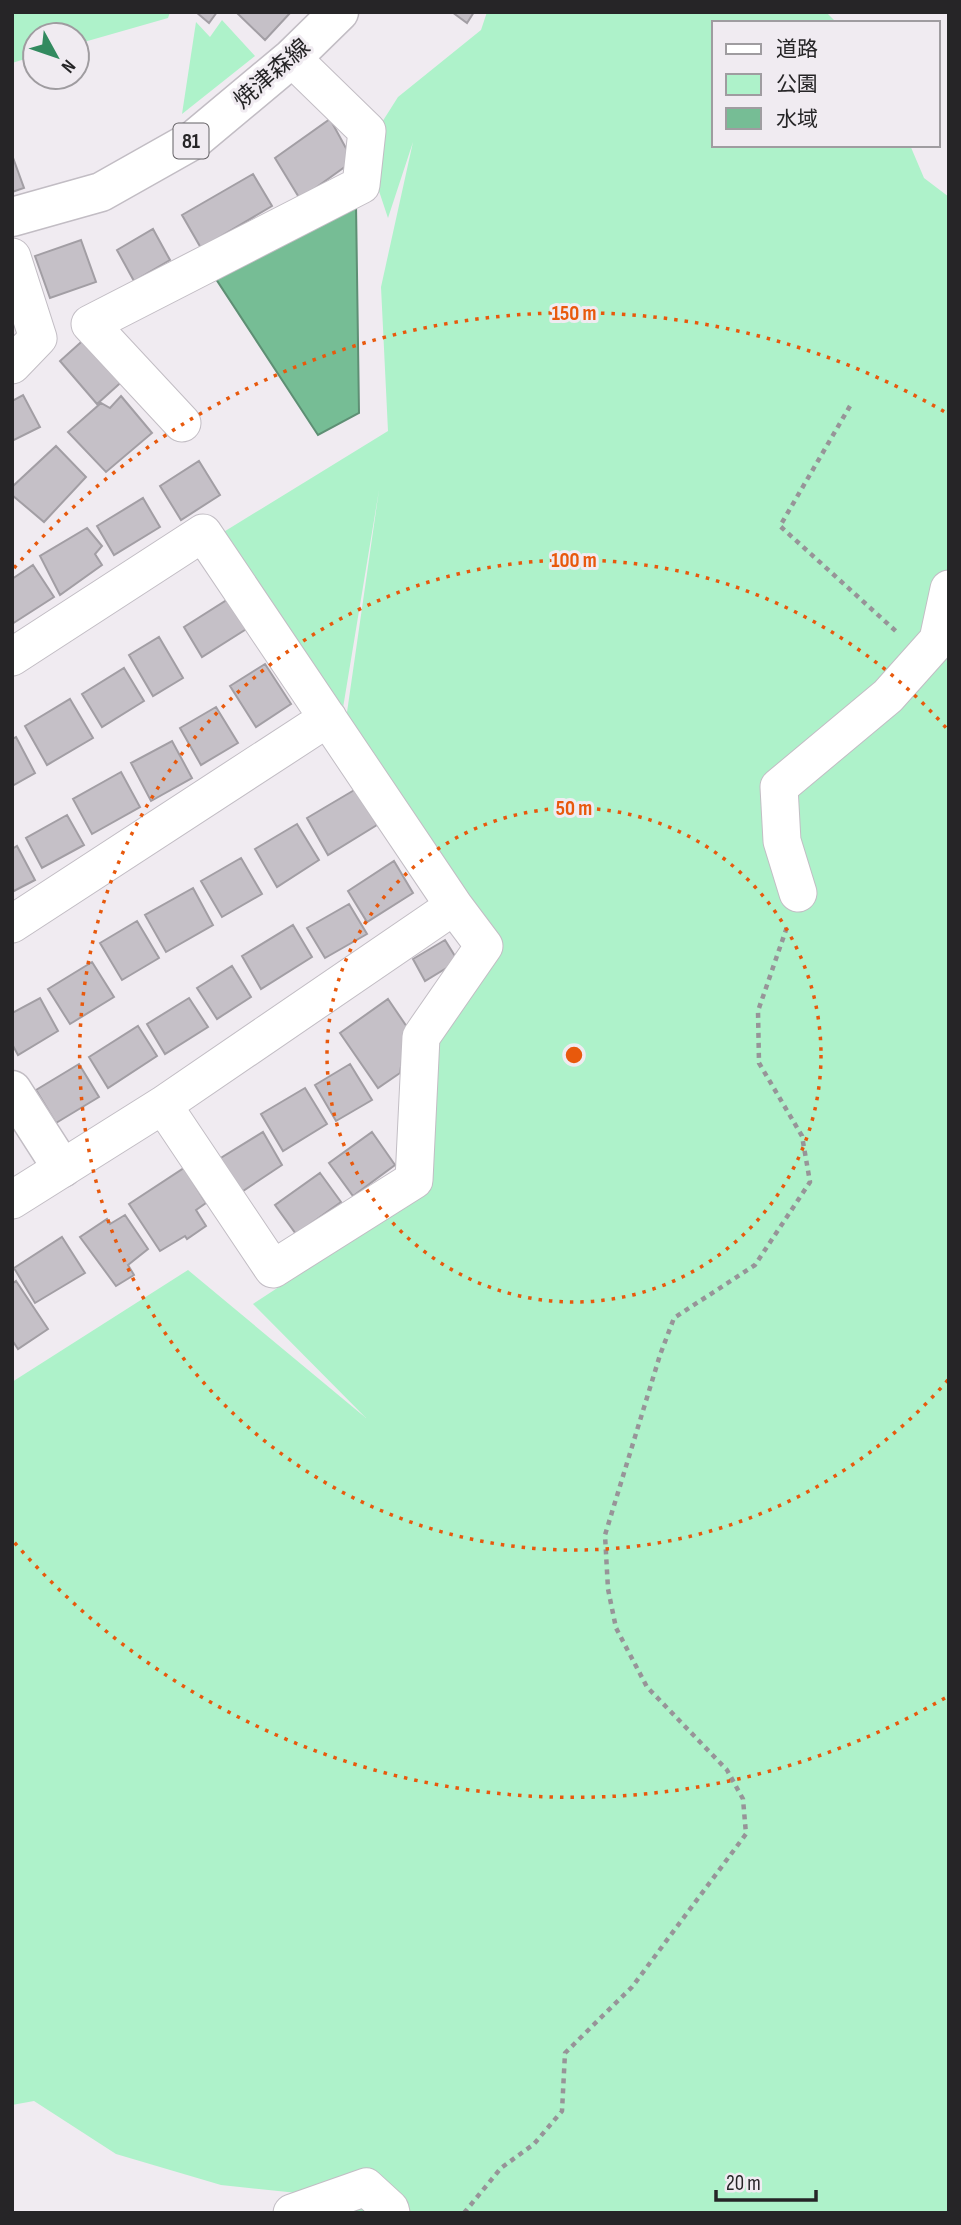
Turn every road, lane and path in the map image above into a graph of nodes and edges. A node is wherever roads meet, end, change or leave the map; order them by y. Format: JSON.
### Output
{"nodes":[{"id":1,"x":339,"y":12,"type":"edge"},
{"id":2,"x":292,"y":58,"type":"junction"},
{"id":3,"x":12,"y":217,"type":"edge"},
{"id":4,"x":12,"y":257,"type":"edge"},
{"id":5,"x":12,"y":365,"type":"edge"},
{"id":6,"x":850,"y":406,"type":"dead end"},
{"id":7,"x":182,"y":424,"type":"dead end"},
{"id":8,"x":949,"y":589,"type":"edge"},
{"id":9,"x":923,"y":656,"type":"junction"},
{"id":10,"x":12,"y":657,"type":"edge"},
{"id":11,"x":328,"y":718,"type":"junction"},
{"id":12,"x":798,"y":893,"type":"joint"},
{"id":13,"x":454,"y":906,"type":"junction"},
{"id":14,"x":12,"y":924,"type":"edge"},
{"id":15,"x":12,"y":1090,"type":"edge"},
{"id":16,"x":163,"y":1105,"type":"junction"},
{"id":17,"x":62,"y":1168,"type":"junction"},
{"id":18,"x":12,"y":1200,"type":"edge"},
{"id":19,"x":292,"y":2213,"type":"edge"},
{"id":20,"x":391,"y":2213,"type":"edge"},
{"id":21,"x":464,"y":2213,"type":"edge"}],
"edges":[{"from":1,"to":2,"type":"main road","name":"焼津森線","number":"81"},
{"from":2,"to":3,"type":"main road","name":"焼津森線","number":"81"},
{"from":2,"to":7,"type":"street"},
{"from":4,"to":5,"type":"street"},
{"from":6,"to":9,"type":"path"},
{"from":8,"to":9,"type":"street"},
{"from":9,"to":12,"type":"street"},
{"from":10,"to":11,"type":"street"},
{"from":11,"to":13,"type":"street"},
{"from":11,"to":14,"type":"street"},
{"from":12,"to":21,"type":"path"},
{"from":13,"to":16,"type":"street"},
{"from":13,"to":16,"type":"street"},
{"from":15,"to":17,"type":"main road"},
{"from":16,"to":17,"type":"street"},
{"from":17,"to":18,"type":"street"},
{"from":19,"to":20,"type":"street"}]}
